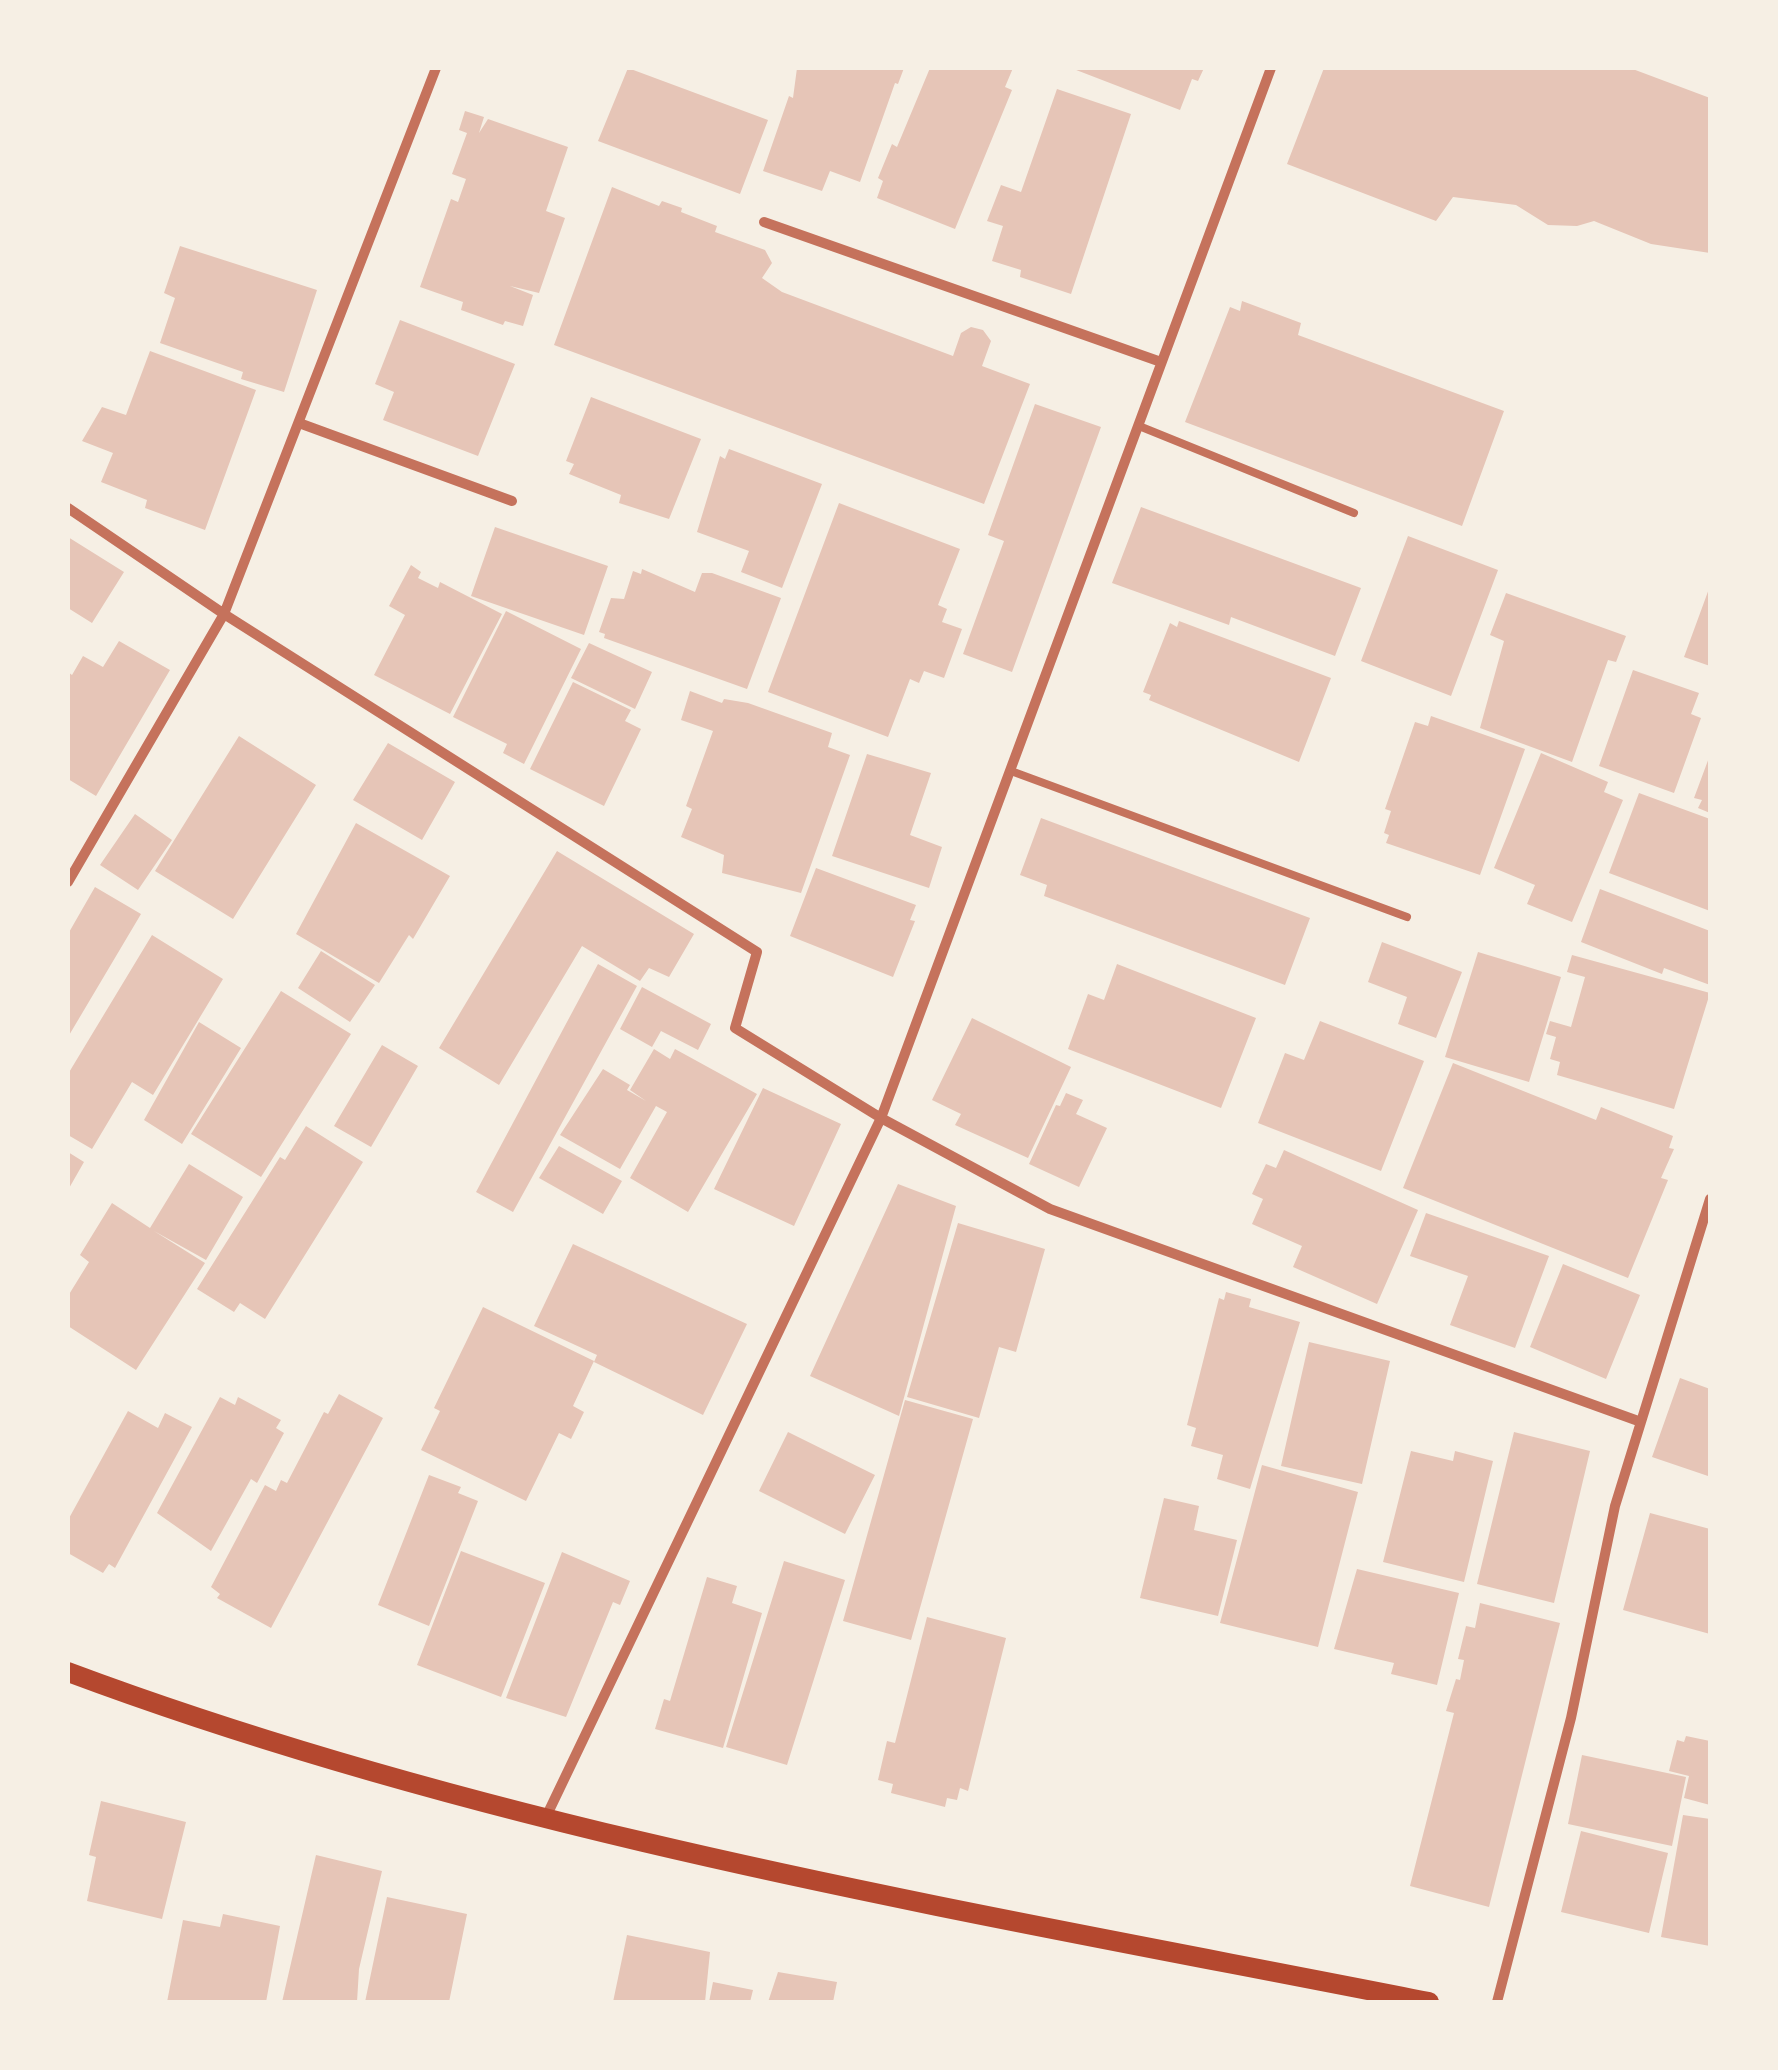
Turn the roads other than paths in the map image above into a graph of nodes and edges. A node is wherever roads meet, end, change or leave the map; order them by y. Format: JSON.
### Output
{"nodes":[{"id":1,"x":436,"y":68,"type":"edge"},
{"id":2,"x":1272,"y":68,"type":"edge"},
{"id":3,"x":764,"y":222,"type":"dead end"},
{"id":4,"x":1162,"y":362,"type":"junction"},
{"id":5,"x":299,"y":423,"type":"junction"},
{"id":6,"x":1139,"y":426,"type":"junction"},
{"id":7,"x":512,"y":501,"type":"dead end"},
{"id":8,"x":68,"y":508,"type":"edge"},
{"id":9,"x":1354,"y":513,"type":"dead end"},
{"id":10,"x":224,"y":614,"type":"junction"},
{"id":11,"x":1010,"y":770,"type":"junction"},
{"id":12,"x":68,"y":882,"type":"edge"},
{"id":13,"x":1408,"y":917,"type":"dead end"},
{"id":14,"x":881,"y":1118,"type":"junction"},
{"id":15,"x":1710,"y":1199,"type":"edge"},
{"id":16,"x":1640,"y":1422,"type":"junction"},
{"id":17,"x":68,"y":1672,"type":"edge"},
{"id":18,"x":545,"y":1820,"type":"junction"},
{"id":19,"x":1429,"y":2002,"type":"edge"},
{"id":20,"x":1496,"y":2002,"type":"edge"}],
"edges":[{"from":1,"to":5,"type":"street"},
{"from":2,"to":4,"type":"street"},
{"from":3,"to":4,"type":"street"},
{"from":4,"to":6,"type":"street"},
{"from":5,"to":7,"type":"street"},
{"from":5,"to":10,"type":"street"},
{"from":6,"to":9,"type":"lane"},
{"from":6,"to":11,"type":"street"},
{"from":8,"to":10,"type":"street"},
{"from":10,"to":12,"type":"street"},
{"from":10,"to":14,"type":"street"},
{"from":11,"to":13,"type":"lane"},
{"from":11,"to":14,"type":"street"},
{"from":14,"to":16,"type":"street"},
{"from":14,"to":18,"type":"street"},
{"from":15,"to":16,"type":"street"},
{"from":16,"to":20,"type":"street"},
{"from":17,"to":18,"type":"main road"},
{"from":18,"to":19,"type":"main road"}]}
